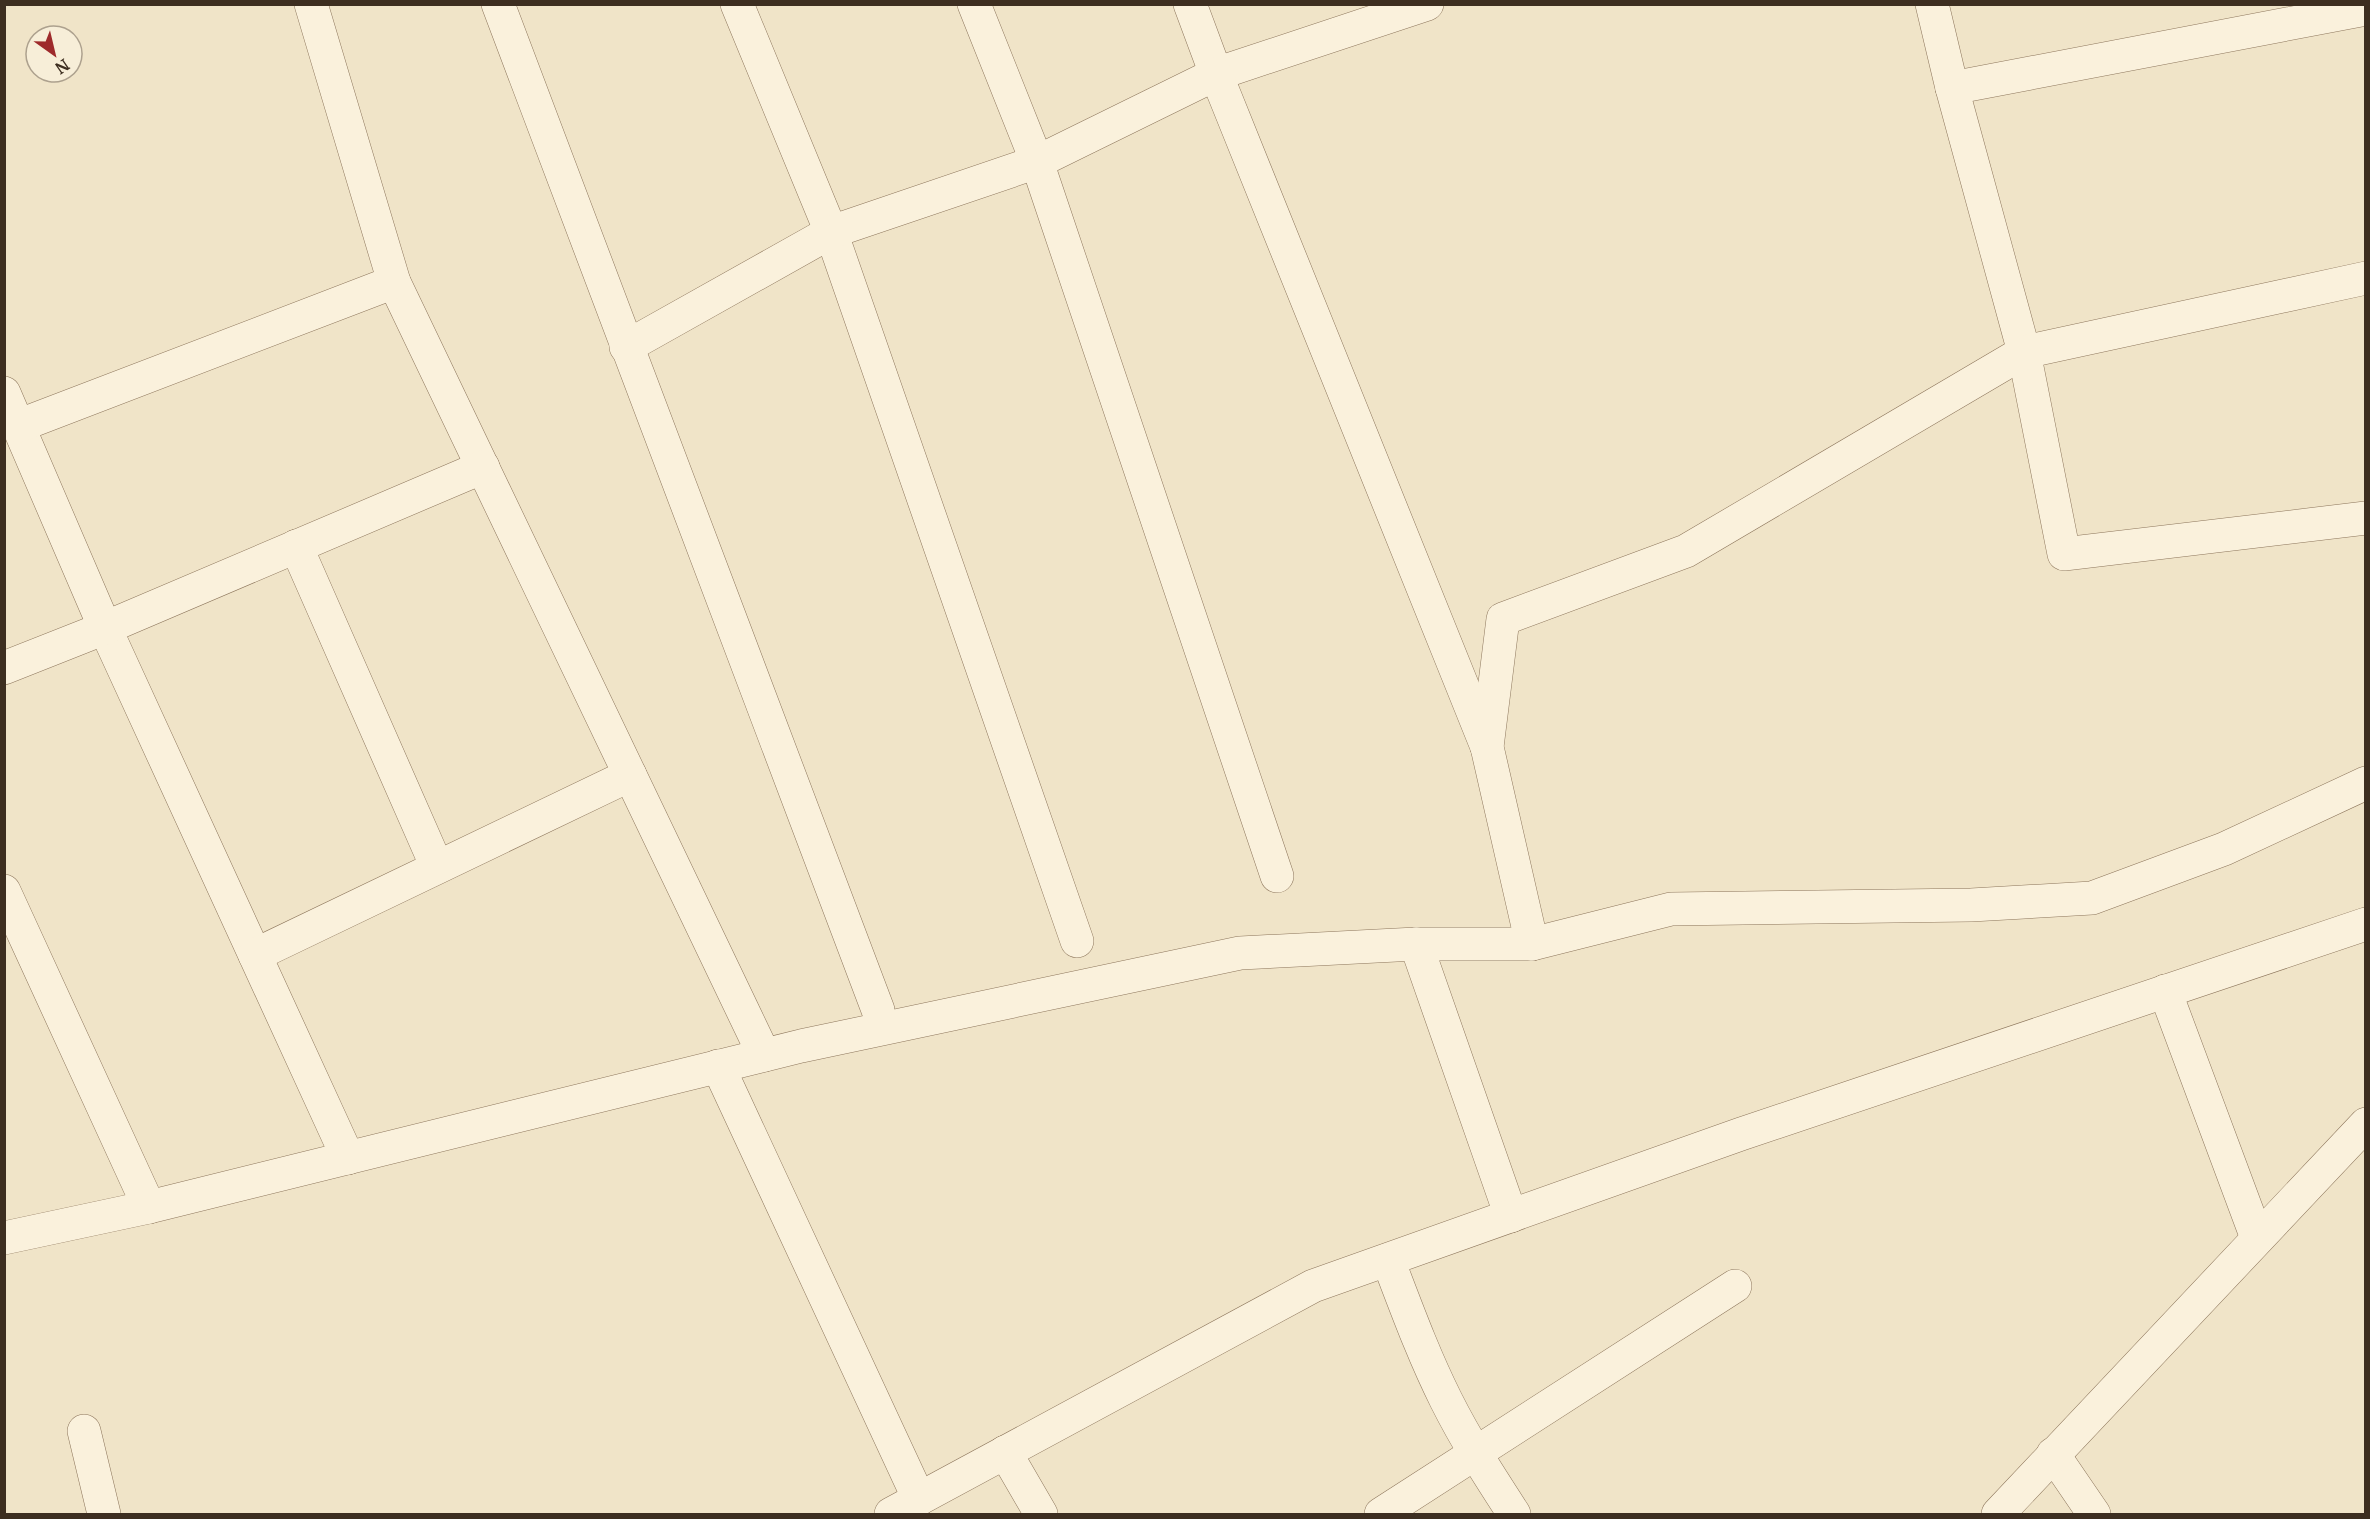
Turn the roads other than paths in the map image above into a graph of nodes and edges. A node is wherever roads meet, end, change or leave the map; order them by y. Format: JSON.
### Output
{"nodes":[{"id":1,"x":311,"y":4,"type":"edge"},
{"id":2,"x":498,"y":4,"type":"edge"},
{"id":3,"x":737,"y":4,"type":"edge"},
{"id":4,"x":974,"y":4,"type":"edge"},
{"id":5,"x":1190,"y":4,"type":"edge"},
{"id":6,"x":1427,"y":4,"type":"edge"},
{"id":7,"x":1932,"y":4,"type":"edge"},
{"id":8,"x":2366,"y":9,"type":"edge"},
{"id":9,"x":1216,"y":74,"type":"junction"},
{"id":10,"x":1952,"y":88,"type":"junction"},
{"id":11,"x":1037,"y":162,"type":"junction"},
{"id":12,"x":831,"y":232,"type":"junction"},
{"id":13,"x":2366,"y":278,"type":"edge"},
{"id":14,"x":394,"y":282,"type":"junction"},
{"id":15,"x":626,"y":347,"type":"junction"},
{"id":16,"x":2024,"y":352,"type":"junction"},
{"id":17,"x":4,"y":393,"type":"edge"},
{"id":18,"x":18,"y":426,"type":"junction"},
{"id":19,"x":483,"y":467,"type":"junction"},
{"id":20,"x":2366,"y":518,"type":"edge"},
{"id":21,"x":296,"y":546,"type":"junction"},
{"id":22,"x":105,"y":628,"type":"junction"},
{"id":23,"x":4,"y":668,"type":"edge"},
{"id":24,"x":1487,"y":747,"type":"junction"},
{"id":25,"x":630,"y":775,"type":"junction"},
{"id":26,"x":2366,"y":783,"type":"edge"},
{"id":27,"x":437,"y":867,"type":"junction"},
{"id":28,"x":1277,"y":876,"type":"dead end"},
{"id":29,"x":4,"y":891,"type":"edge"},
{"id":30,"x":2366,"y":924,"type":"edge"},
{"id":31,"x":1077,"y":941,"type":"dead end"},
{"id":32,"x":1416,"y":944,"type":"junction"},
{"id":33,"x":1532,"y":944,"type":"junction"},
{"id":34,"x":255,"y":955,"type":"junction"},
{"id":35,"x":2165,"y":991,"type":"junction"},
{"id":36,"x":878,"y":1010,"type":"dead end"},
{"id":37,"x":764,"y":1055,"type":"junction"},
{"id":38,"x":718,"y":1066,"type":"junction"},
{"id":39,"x":2366,"y":1124,"type":"edge"},
{"id":40,"x":348,"y":1158,"type":"junction"},
{"id":41,"x":148,"y":1207,"type":"junction"},
{"id":42,"x":1511,"y":1216,"type":"junction"},
{"id":43,"x":4,"y":1238,"type":"edge"},
{"id":44,"x":2258,"y":1238,"type":"junction"},
{"id":45,"x":1388,"y":1260,"type":"junction"},
{"id":46,"x":1735,"y":1286,"type":"dead end"},
{"id":47,"x":84,"y":1431,"type":"dead end"},
{"id":48,"x":1005,"y":1452,"type":"junction"},
{"id":49,"x":2053,"y":1454,"type":"junction"},
{"id":50,"x":1476,"y":1455,"type":"junction"},
{"id":51,"x":919,"y":1499,"type":"junction"},
{"id":52,"x":104,"y":1515,"type":"edge"},
{"id":53,"x":891,"y":1515,"type":"edge"},
{"id":54,"x":1041,"y":1515,"type":"edge"},
{"id":55,"x":1381,"y":1515,"type":"edge"},
{"id":56,"x":1514,"y":1515,"type":"edge"},
{"id":57,"x":1998,"y":1515,"type":"edge"},
{"id":58,"x":2094,"y":1515,"type":"edge"}],
"edges":[{"from":1,"to":14,"type":"street"},
{"from":2,"to":15,"type":"street"},
{"from":3,"to":12,"type":"street"},
{"from":4,"to":11,"type":"street"},
{"from":5,"to":9,"type":"street"},
{"from":6,"to":9,"type":"street"},
{"from":7,"to":10,"type":"street"},
{"from":8,"to":10,"type":"street"},
{"from":9,"to":11,"type":"street"},
{"from":9,"to":24,"type":"street"},
{"from":10,"to":16,"type":"street"},
{"from":11,"to":12,"type":"street"},
{"from":11,"to":28,"type":"street"},
{"from":12,"to":15,"type":"street"},
{"from":12,"to":31,"type":"street"},
{"from":13,"to":16,"type":"street"},
{"from":14,"to":18,"type":"street"},
{"from":14,"to":19,"type":"street"},
{"from":15,"to":36,"type":"street"},
{"from":16,"to":20,"type":"street"},
{"from":16,"to":24,"type":"street"},
{"from":17,"to":18,"type":"street"},
{"from":18,"to":22,"type":"street"},
{"from":19,"to":21,"type":"street"},
{"from":19,"to":25,"type":"street"},
{"from":21,"to":22,"type":"street"},
{"from":21,"to":27,"type":"street"},
{"from":22,"to":23,"type":"street"},
{"from":22,"to":34,"type":"street"},
{"from":24,"to":33,"type":"street"},
{"from":25,"to":27,"type":"street"},
{"from":25,"to":37,"type":"street"},
{"from":26,"to":33,"type":"street"},
{"from":27,"to":34,"type":"street"},
{"from":29,"to":41,"type":"street"},
{"from":30,"to":35,"type":"street"},
{"from":32,"to":33,"type":"street"},
{"from":32,"to":37,"type":"street"},
{"from":32,"to":42,"type":"street"},
{"from":34,"to":40,"type":"street"},
{"from":35,"to":42,"type":"street"},
{"from":35,"to":44,"type":"street"},
{"from":37,"to":38,"type":"street"},
{"from":38,"to":40,"type":"street"},
{"from":38,"to":51,"type":"street"},
{"from":39,"to":44,"type":"street"},
{"from":40,"to":41,"type":"street"},
{"from":41,"to":43,"type":"street"},
{"from":42,"to":45,"type":"street"},
{"from":44,"to":49,"type":"street"},
{"from":45,"to":48,"type":"street"},
{"from":45,"to":50,"type":"street"},
{"from":46,"to":50,"type":"street"},
{"from":47,"to":52,"type":"street"},
{"from":48,"to":51,"type":"street"},
{"from":48,"to":54,"type":"street"},
{"from":49,"to":57,"type":"street"},
{"from":49,"to":58,"type":"street"},
{"from":50,"to":55,"type":"street"},
{"from":50,"to":56,"type":"street"},
{"from":51,"to":53,"type":"street"}]}
